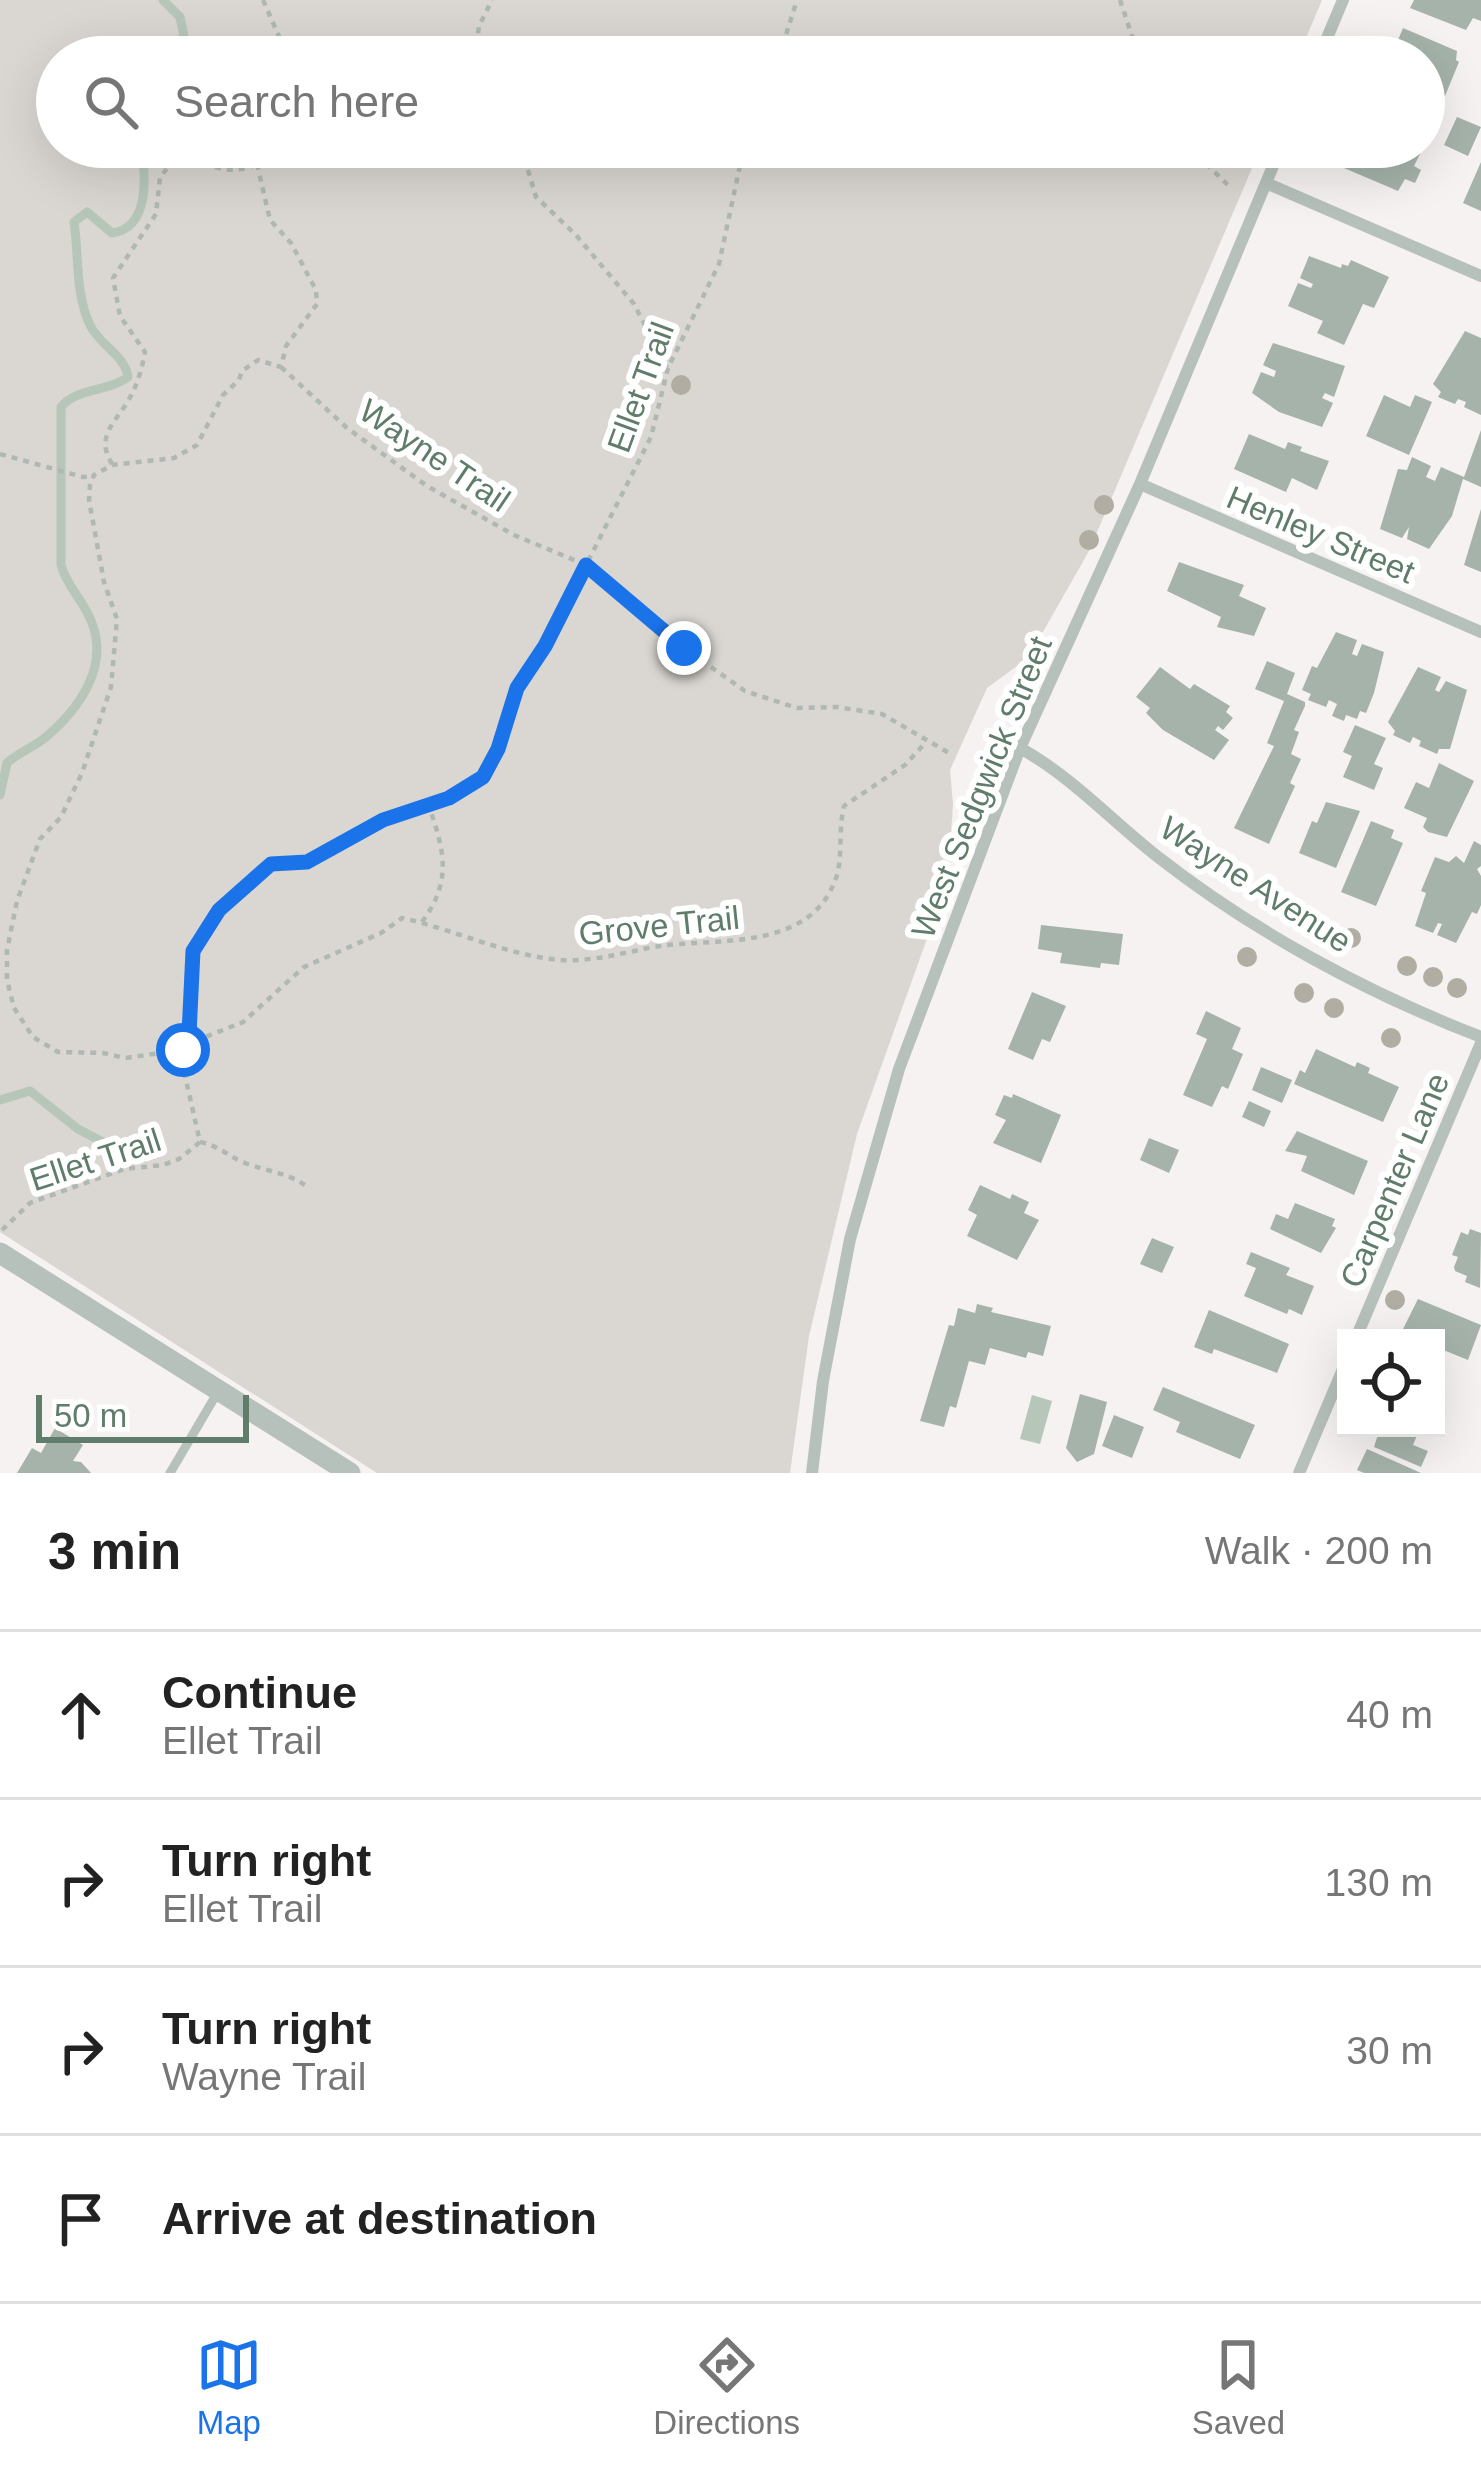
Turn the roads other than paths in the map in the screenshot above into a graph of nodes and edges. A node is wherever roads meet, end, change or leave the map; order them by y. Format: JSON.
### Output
{"nodes":[{"id":1,"x":1343,"y":0,"type":"edge"},
{"id":2,"x":1328,"y":36,"type":"edge"},
{"id":3,"x":1272,"y":168,"type":"edge"},
{"id":4,"x":1266,"y":183,"type":"junction"},
{"id":5,"x":1481,"y":276,"type":"edge"},
{"id":6,"x":1141,"y":484,"type":"junction"},
{"id":7,"x":1481,"y":632,"type":"edge"},
{"id":8,"x":1020,"y":748,"type":"junction"},
{"id":9,"x":1481,"y":1040,"type":"edge"},
{"id":10,"x":0,"y":1253,"type":"edge"},
{"id":11,"x":1360,"y":1329,"type":"edge"},
{"id":12,"x":1337,"y":1383,"type":"edge"},
{"id":13,"x":219,"y":1390,"type":"junction"},
{"id":14,"x":170,"y":1473,"type":"edge"},
{"id":15,"x":350,"y":1473,"type":"edge"},
{"id":16,"x":812,"y":1473,"type":"edge"},
{"id":17,"x":1299,"y":1473,"type":"edge"}],
"edges":[{"from":1,"to":2,"type":"street"},
{"from":3,"to":4,"type":"street","name":"West Sedgwick Street"},
{"from":4,"to":5,"type":"street"},
{"from":4,"to":6,"type":"street","name":"West Sedgwick Street"},
{"from":6,"to":7,"type":"street","name":"Henley Street"},
{"from":6,"to":8,"type":"street","name":"West Sedgwick Street"},
{"from":8,"to":9,"type":"street","name":"Wayne Avenue"},
{"from":8,"to":16,"type":"street","name":"West Sedgwick Street"},
{"from":9,"to":11,"type":"street","name":"Carpenter Lane"},
{"from":10,"to":13,"type":"street"},
{"from":12,"to":17,"type":"street"},
{"from":13,"to":14,"type":"lane"},
{"from":13,"to":15,"type":"street"}]}
